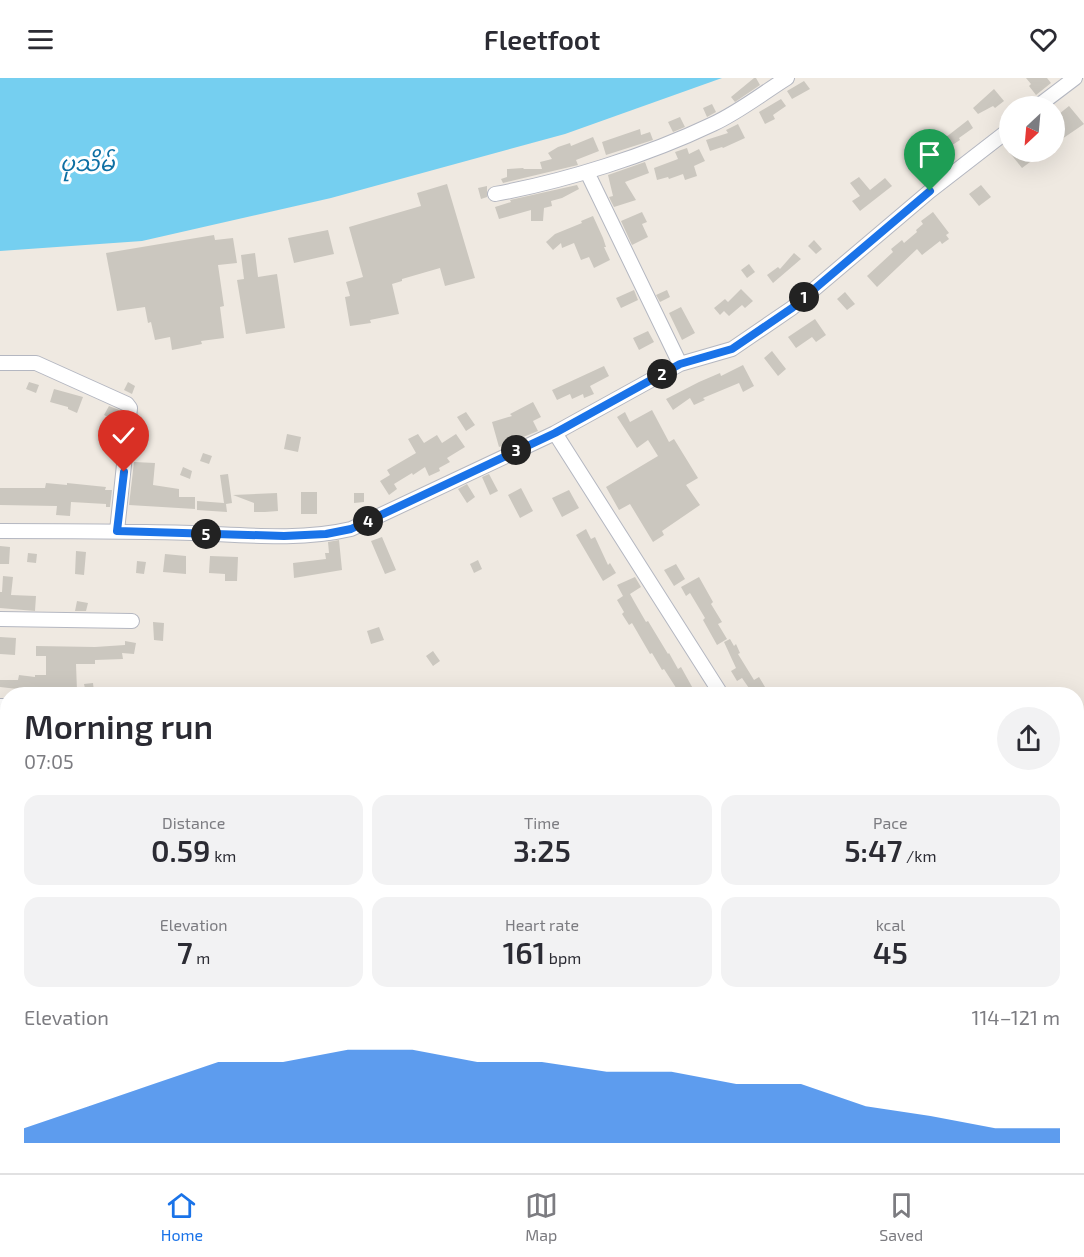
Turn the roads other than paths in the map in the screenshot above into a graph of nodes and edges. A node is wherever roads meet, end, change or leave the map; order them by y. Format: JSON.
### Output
{"nodes":[{"id":1,"x":787,"y":78,"type":"edge"},
{"id":2,"x":1075,"y":78,"type":"edge"},
{"id":3,"x":1051,"y":96,"type":"edge"},
{"id":4,"x":999,"y":138,"type":"edge"},
{"id":5,"x":587,"y":172,"type":"junction"},
{"id":6,"x":495,"y":194,"type":"dead end"},
{"id":7,"x":0,"y":363,"type":"edge"},
{"id":8,"x":680,"y":364,"type":"junction"},
{"id":9,"x":555,"y":433,"type":"junction"},
{"id":10,"x":0,"y":531,"type":"edge"},
{"id":11,"x":117,"y":531,"type":"junction"},
{"id":12,"x":0,"y":619,"type":"edge"},
{"id":13,"x":132,"y":621,"type":"dead end"},
{"id":14,"x":716,"y":687,"type":"edge"}],
"edges":[{"from":1,"to":5,"type":"street"},
{"from":2,"to":3,"type":"street"},
{"from":4,"to":8,"type":"street"},
{"from":5,"to":6,"type":"street"},
{"from":5,"to":8,"type":"street"},
{"from":7,"to":11,"type":"street"},
{"from":8,"to":9,"type":"street"},
{"from":9,"to":11,"type":"street"},
{"from":9,"to":14,"type":"street"},
{"from":10,"to":11,"type":"street"},
{"from":12,"to":13,"type":"street"}]}
